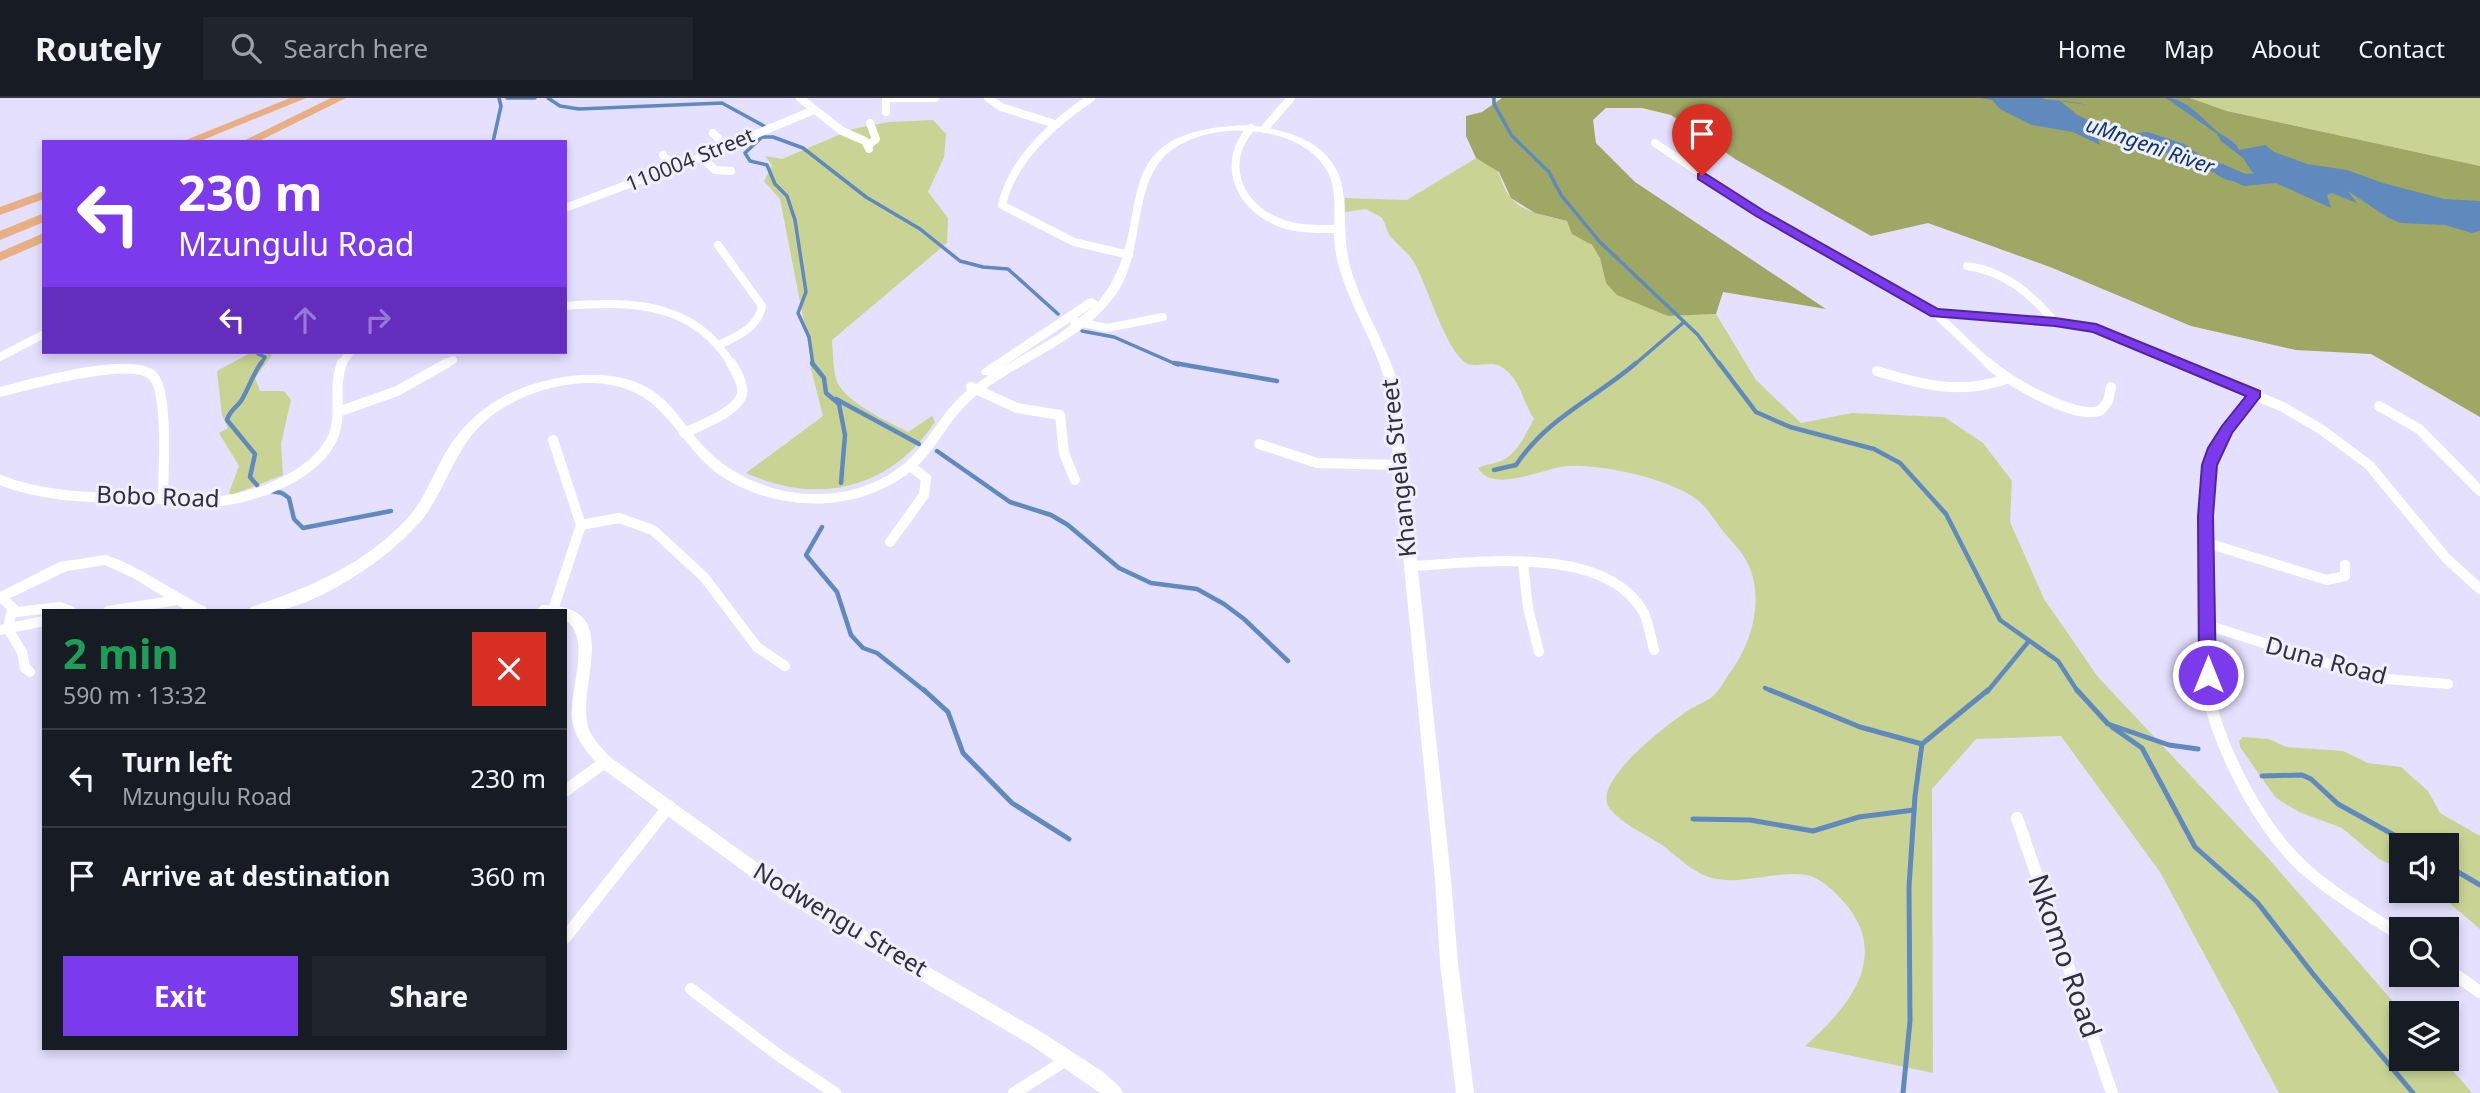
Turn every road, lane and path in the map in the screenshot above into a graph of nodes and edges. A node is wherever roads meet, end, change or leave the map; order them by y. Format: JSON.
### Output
{"nodes":[{"id":1,"x":300,"y":98,"type":"edge"},
{"id":2,"x":307,"y":98,"type":"edge"},
{"id":3,"x":340,"y":98,"type":"edge"},
{"id":4,"x":800,"y":98,"type":"edge"},
{"id":5,"x":886,"y":98,"type":"edge"},
{"id":6,"x":935,"y":98,"type":"edge"},
{"id":7,"x":988,"y":98,"type":"edge"},
{"id":8,"x":1091,"y":98,"type":"edge"},
{"id":9,"x":1291,"y":98,"type":"edge"},
{"id":10,"x":814,"y":110,"type":"junction"},
{"id":11,"x":886,"y":112,"type":"dead end"},
{"id":12,"x":870,"y":123,"type":"dead end"},
{"id":13,"x":1055,"y":124,"type":"junction"},
{"id":14,"x":1257,"y":129,"type":"junction"},
{"id":15,"x":713,"y":133,"type":"dead end"},
{"id":16,"x":192,"y":140,"type":"edge"},
{"id":17,"x":216,"y":140,"type":"edge"},
{"id":18,"x":251,"y":140,"type":"edge"},
{"id":19,"x":1655,"y":143,"type":"dead end"},
{"id":20,"x":726,"y":146,"type":"junction"},
{"id":21,"x":663,"y":155,"type":"dead end"},
{"id":22,"x":701,"y":157,"type":"junction"},
{"id":23,"x":673,"y":167,"type":"junction"},
{"id":24,"x":731,"y":171,"type":"dead end"},
{"id":25,"x":42,"y":196,"type":"edge"},
{"id":26,"x":567,"y":207,"type":"edge"},
{"id":27,"x":0,"y":211,"type":"edge"},
{"id":28,"x":42,"y":218,"type":"edge"},
{"id":29,"x":1338,"y":229,"type":"junction"},
{"id":30,"x":0,"y":236,"type":"edge"},
{"id":31,"x":42,"y":238,"type":"edge"},
{"id":32,"x":718,"y":245,"type":"dead end"},
{"id":33,"x":1129,"y":255,"type":"junction"},
{"id":34,"x":0,"y":257,"type":"edge"},
{"id":35,"x":1967,"y":266,"type":"dead end"},
{"id":36,"x":567,"y":306,"type":"edge"},
{"id":37,"x":1935,"y":313,"type":"junction"},
{"id":38,"x":1163,"y":317,"type":"dead end"},
{"id":39,"x":1074,"y":322,"type":"junction"},
{"id":40,"x":2055,"y":322,"type":"junction"},
{"id":41,"x":42,"y":335,"type":"edge"},
{"id":42,"x":719,"y":345,"type":"junction"},
{"id":43,"x":348,"y":354,"type":"edge"},
{"id":44,"x":0,"y":357,"type":"edge"},
{"id":45,"x":453,"y":360,"type":"dead end"},
{"id":46,"x":1877,"y":371,"type":"dead end"},
{"id":47,"x":2006,"y":379,"type":"junction"},
{"id":48,"x":2111,"y":387,"type":"dead end"},
{"id":49,"x":973,"y":391,"type":"junction"},
{"id":50,"x":0,"y":392,"type":"edge"},
{"id":51,"x":2255,"y":394,"type":"junction"},
{"id":52,"x":2379,"y":406,"type":"dead end"},
{"id":53,"x":338,"y":412,"type":"junction"},
{"id":54,"x":684,"y":433,"type":"junction"},
{"id":55,"x":554,"y":440,"type":"dead end"},
{"id":56,"x":1259,"y":444,"type":"dead end"},
{"id":57,"x":1399,"y":465,"type":"junction"},
{"id":58,"x":910,"y":466,"type":"junction"},
{"id":59,"x":0,"y":480,"type":"edge"},
{"id":60,"x":1075,"y":480,"type":"dead end"},
{"id":61,"x":2480,"y":491,"type":"edge"},
{"id":62,"x":163,"y":499,"type":"junction"},
{"id":63,"x":580,"y":525,"type":"junction"},
{"id":64,"x":890,"y":542,"type":"dead end"},
{"id":65,"x":2207,"y":544,"type":"junction"},
{"id":66,"x":1523,"y":563,"type":"junction"},
{"id":67,"x":2345,"y":565,"type":"dead end"},
{"id":68,"x":1410,"y":566,"type":"junction"},
{"id":69,"x":2480,"y":589,"type":"edge"},
{"id":70,"x":0,"y":598,"type":"edge"},
{"id":71,"x":178,"y":600,"type":"junction"},
{"id":72,"x":12,"y":609,"type":"junction"},
{"id":73,"x":42,"y":609,"type":"edge"},
{"id":74,"x":45,"y":609,"type":"edge"},
{"id":75,"x":66,"y":609,"type":"edge"},
{"id":76,"x":121,"y":609,"type":"edge"},
{"id":77,"x":197,"y":609,"type":"edge"},
{"id":78,"x":262,"y":609,"type":"edge"},
{"id":79,"x":555,"y":609,"type":"edge"},
{"id":80,"x":567,"y":615,"type":"edge"},
{"id":81,"x":42,"y":621,"type":"edge"},
{"id":82,"x":2207,"y":625,"type":"junction"},
{"id":83,"x":4,"y":629,"type":"edge"},
{"id":84,"x":1654,"y":650,"type":"dead end"},
{"id":85,"x":1539,"y":652,"type":"dead end"},
{"id":86,"x":785,"y":666,"type":"dead end"},
{"id":87,"x":30,"y":672,"type":"dead end"},
{"id":88,"x":2448,"y":684,"type":"dead end"},
{"id":89,"x":605,"y":762,"type":"junction"},
{"id":90,"x":567,"y":790,"type":"edge"},
{"id":91,"x":668,"y":806,"type":"junction"},
{"id":92,"x":2017,"y":818,"type":"dead end"},
{"id":93,"x":2389,"y":928,"type":"edge"},
{"id":94,"x":567,"y":935,"type":"edge"},
{"id":95,"x":2459,"y":977,"type":"edge"},
{"id":96,"x":691,"y":989,"type":"dead end"},
{"id":97,"x":2480,"y":992,"type":"edge"},
{"id":98,"x":1068,"y":1059,"type":"junction"},
{"id":99,"x":835,"y":1093,"type":"edge"},
{"id":100,"x":1014,"y":1093,"type":"edge"},
{"id":101,"x":1114,"y":1093,"type":"edge"},
{"id":102,"x":1465,"y":1093,"type":"edge"},
{"id":103,"x":2112,"y":1093,"type":"edge"}],
"edges":[{"from":1,"to":16,"type":"main road"},
{"from":2,"to":17,"type":"main road"},
{"from":3,"to":18,"type":"main road"},
{"from":4,"to":10,"type":"street"},
{"from":5,"to":6,"type":"street"},
{"from":5,"to":11,"type":"street"},
{"from":7,"to":13,"type":"street"},
{"from":8,"to":13,"type":"street"},
{"from":9,"to":14,"type":"street"},
{"from":10,"to":12,"type":"street"},
{"from":10,"to":20,"type":"street","name":"110004 Street"},
{"from":13,"to":33,"type":"street"},
{"from":14,"to":29,"type":"street","name":"Khangela Street"},
{"from":14,"to":29,"type":"street"},
{"from":14,"to":33,"type":"street","name":"Khangela Street"},
{"from":15,"to":20,"type":"street"},
{"from":19,"to":37,"type":"street"},
{"from":20,"to":22,"type":"street","name":"110004 Street"},
{"from":21,"to":23,"type":"street"},
{"from":22,"to":23,"type":"street","name":"110004 Street"},
{"from":22,"to":24,"type":"street"},
{"from":23,"to":26,"type":"street","name":"110004 Street"},
{"from":25,"to":27,"type":"main road"},
{"from":28,"to":30,"type":"main road"},
{"from":29,"to":57,"type":"street","name":"Khangela Street"},
{"from":31,"to":34,"type":"main road"},
{"from":32,"to":42,"type":"street"},
{"from":33,"to":39,"type":"street","name":"Khangela Street"},
{"from":35,"to":40,"type":"street"},
{"from":36,"to":42,"type":"street"},
{"from":37,"to":40,"type":"street"},
{"from":37,"to":47,"type":"street"},
{"from":38,"to":39,"type":"street"},
{"from":39,"to":49,"type":"street","name":"Khangela Street"},
{"from":40,"to":51,"type":"street"},
{"from":41,"to":44,"type":"street"},
{"from":42,"to":54,"type":"street"},
{"from":43,"to":53,"type":"street","name":"Bobo Road"},
{"from":45,"to":53,"type":"street"},
{"from":46,"to":47,"type":"street"},
{"from":47,"to":48,"type":"street"},
{"from":49,"to":58,"type":"street","name":"Khangela Street"},
{"from":49,"to":60,"type":"street"},
{"from":50,"to":62,"type":"street"},
{"from":51,"to":65,"type":"street"},
{"from":51,"to":69,"type":"street"},
{"from":52,"to":61,"type":"street"},
{"from":53,"to":62,"type":"street","name":"Bobo Road"},
{"from":54,"to":58,"type":"street","name":"Khangela Street"},
{"from":54,"to":78,"type":"street","name":"Khangela Street"},
{"from":55,"to":63,"type":"street"},
{"from":56,"to":57,"type":"street"},
{"from":57,"to":68,"type":"street","name":"Khangela Street"},
{"from":58,"to":64,"type":"street"},
{"from":59,"to":62,"type":"street","name":"Bobo Road"},
{"from":63,"to":79,"type":"street"},
{"from":63,"to":86,"type":"street"},
{"from":65,"to":67,"type":"street"},
{"from":65,"to":82,"type":"street"},
{"from":66,"to":68,"type":"street"},
{"from":66,"to":84,"type":"street"},
{"from":66,"to":85,"type":"street"},
{"from":68,"to":102,"type":"street","name":"Khangela Street"},
{"from":70,"to":71,"type":"street"},
{"from":70,"to":72,"type":"street"},
{"from":71,"to":76,"type":"street"},
{"from":71,"to":77,"type":"street"},
{"from":72,"to":73,"type":"street"},
{"from":72,"to":83,"type":"street"},
{"from":74,"to":75,"type":"street"},
{"from":80,"to":89,"type":"street","name":"Nodwengu Street"},
{"from":81,"to":83,"type":"street"},
{"from":82,"to":88,"type":"street","name":"Duna Road"},
{"from":82,"to":93,"type":"street"},
{"from":83,"to":87,"type":"street"},
{"from":89,"to":90,"type":"street"},
{"from":89,"to":91,"type":"street","name":"Nodwengu Street"},
{"from":91,"to":94,"type":"street"},
{"from":91,"to":98,"type":"street","name":"Nodwengu Street"},
{"from":92,"to":103,"type":"street","name":"Nkomo Road"},
{"from":95,"to":97,"type":"street"},
{"from":96,"to":99,"type":"street"},
{"from":98,"to":100,"type":"street"},
{"from":98,"to":101,"type":"street","name":"Nodwengu Street"}]}
